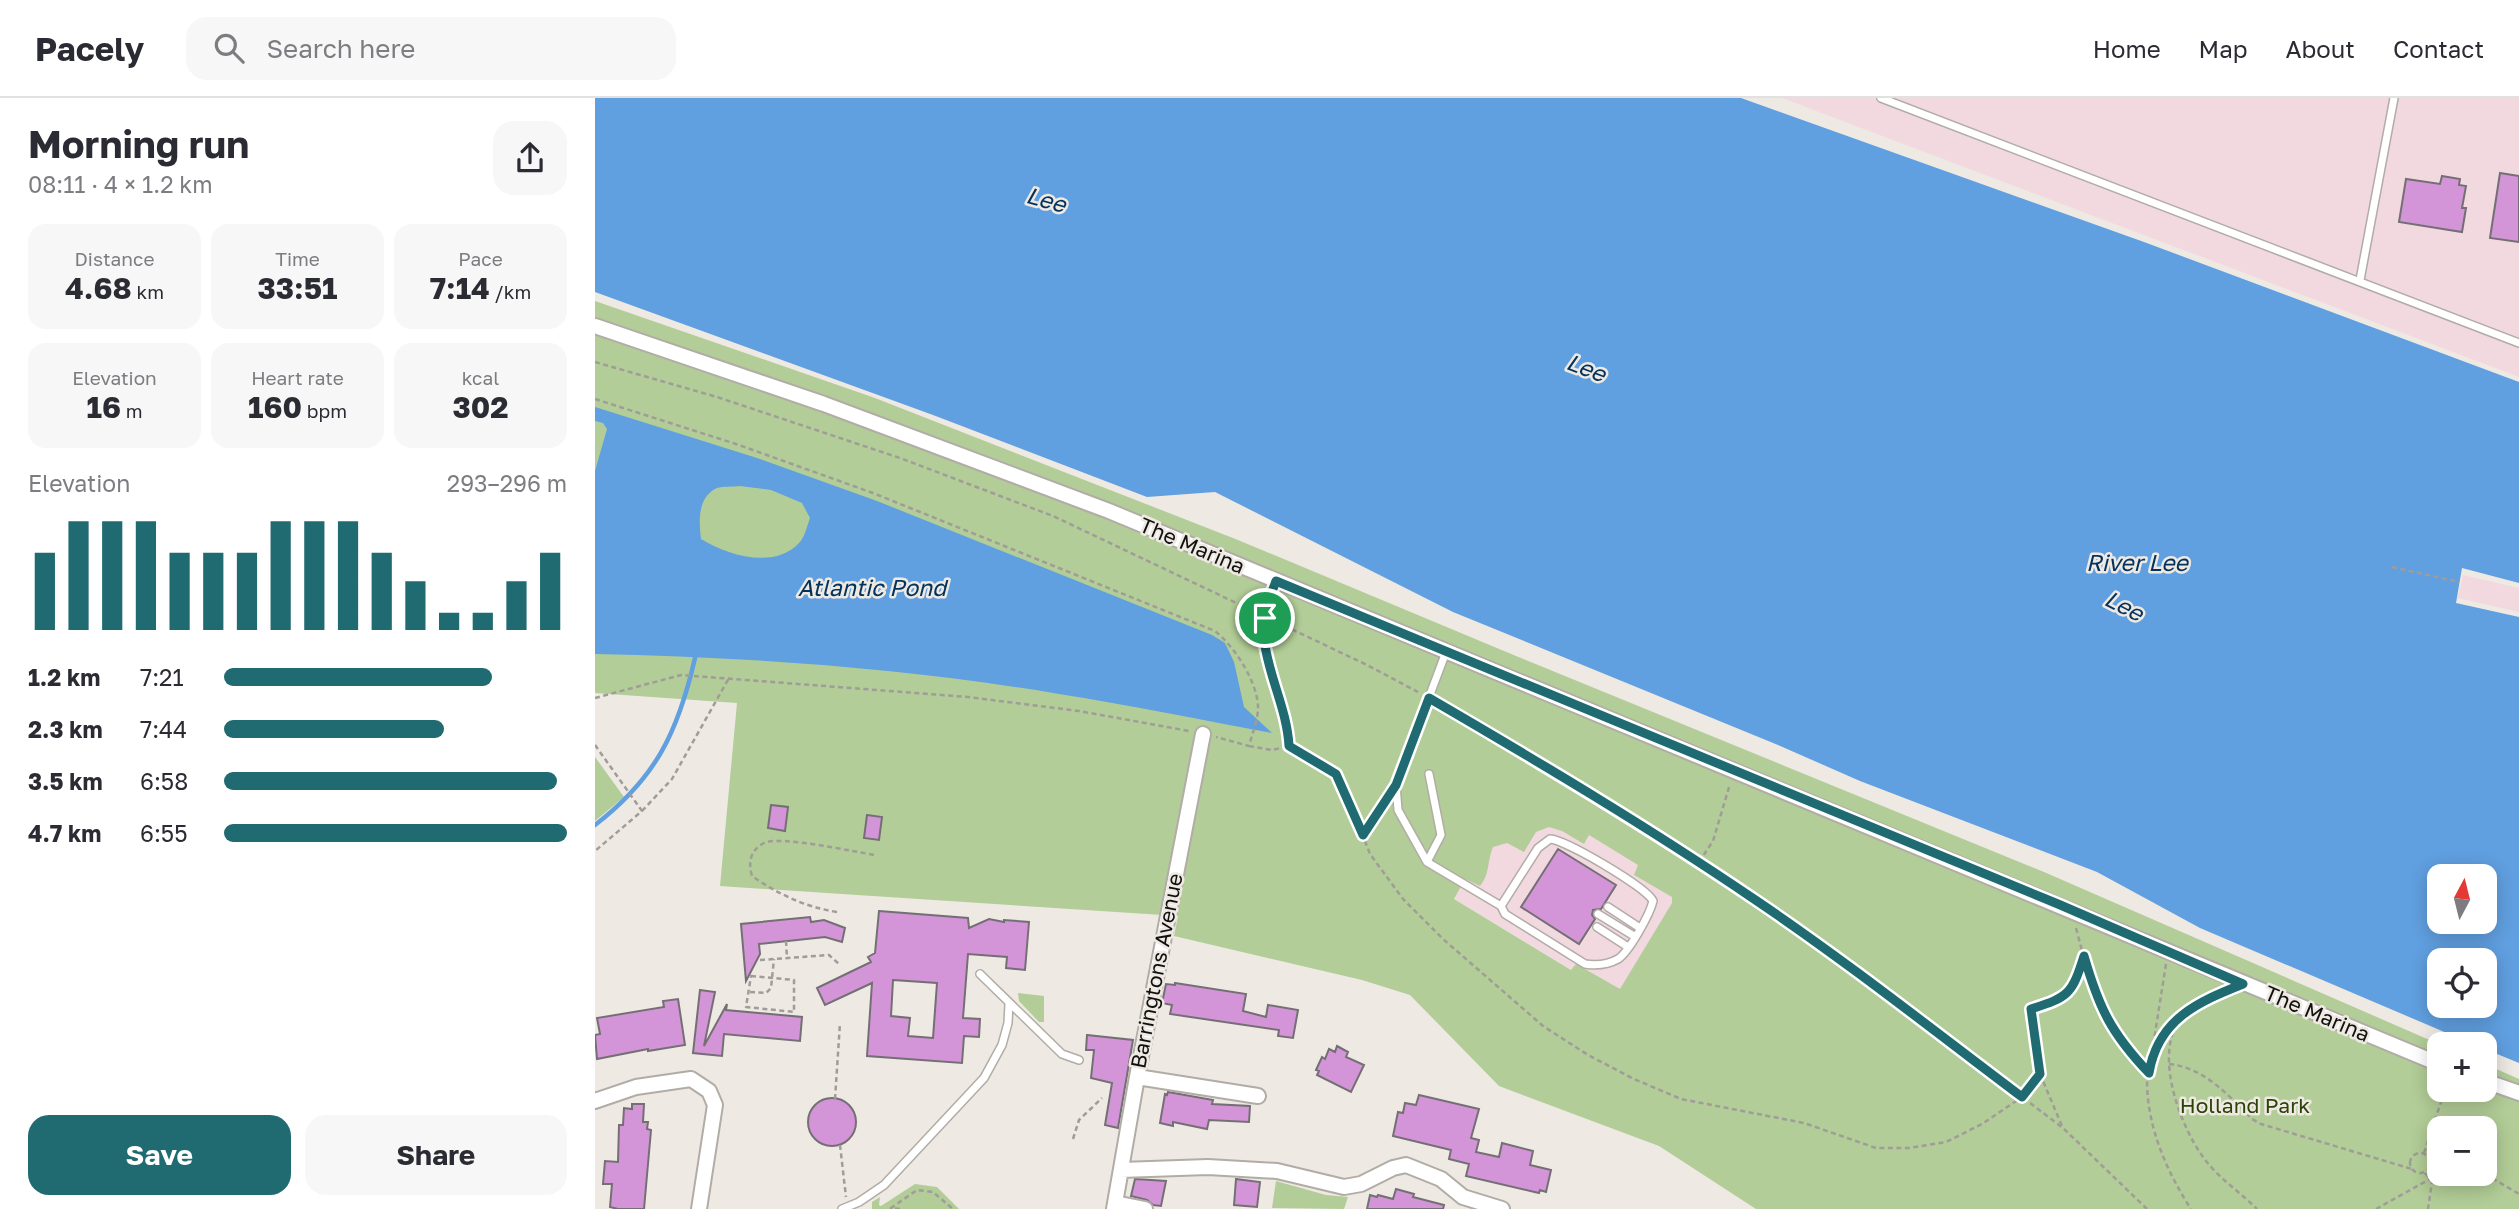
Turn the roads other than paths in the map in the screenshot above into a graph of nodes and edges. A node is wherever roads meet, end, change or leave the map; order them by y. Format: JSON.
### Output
{"nodes":[{"id":1,"x":1881,"y":98,"type":"edge"},
{"id":2,"x":2394,"y":98,"type":"edge"},
{"id":3,"x":2360,"y":281,"type":"junction"},
{"id":4,"x":595,"y":326,"type":"edge"},
{"id":5,"x":2519,"y":343,"type":"edge"},
{"id":6,"x":1446,"y":652,"type":"junction"},
{"id":7,"x":1203,"y":734,"type":"road end"},
{"id":8,"x":1429,"y":774,"type":"dead end"},
{"id":9,"x":1427,"y":862,"type":"junction"},
{"id":10,"x":1501,"y":906,"type":"junction"},
{"id":11,"x":1608,"y":907,"type":"dead end"},
{"id":12,"x":1598,"y":914,"type":"dead end"},
{"id":13,"x":1597,"y":927,"type":"dead end"},
{"id":14,"x":1640,"y":928,"type":"junction"},
{"id":15,"x":1634,"y":936,"type":"junction"},
{"id":16,"x":1628,"y":947,"type":"junction"},
{"id":17,"x":981,"y":974,"type":"dead end"},
{"id":18,"x":1009,"y":1003,"type":"junction"},
{"id":19,"x":1079,"y":1060,"type":"dead end"},
{"id":20,"x":2427,"y":1060,"type":"edge"},
{"id":21,"x":1137,"y":1077,"type":"junction"},
{"id":22,"x":2497,"y":1085,"type":"edge"},
{"id":23,"x":2519,"y":1093,"type":"edge"},
{"id":24,"x":1258,"y":1096,"type":"dead end"},
{"id":25,"x":595,"y":1101,"type":"edge"},
{"id":26,"x":1121,"y":1171,"type":"junction"},
{"id":27,"x":1114,"y":1206,"type":"edge"},
{"id":28,"x":845,"y":1208,"type":"edge"},
{"id":29,"x":699,"y":1209,"type":"edge"},
{"id":30,"x":1145,"y":1209,"type":"edge"},
{"id":31,"x":1501,"y":1209,"type":"edge"}],
"edges":[{"from":1,"to":3,"type":"lane"},
{"from":2,"to":3,"type":"lane"},
{"from":3,"to":5,"type":"lane"},
{"from":4,"to":6,"type":"street","name":"The Marina"},
{"from":6,"to":9,"type":"lane"},
{"from":6,"to":20,"type":"street","name":"The Marina"},
{"from":7,"to":21,"type":"street","name":"Barringtons Avenue"},
{"from":8,"to":9,"type":"lane"},
{"from":9,"to":10,"type":"lane"},
{"from":10,"to":14,"type":"lane"},
{"from":10,"to":16,"type":"lane"},
{"from":11,"to":14,"type":"lane"},
{"from":12,"to":15,"type":"lane"},
{"from":13,"to":16,"type":"lane"},
{"from":14,"to":15,"type":"lane"},
{"from":15,"to":16,"type":"lane"},
{"from":17,"to":18,"type":"lane"},
{"from":18,"to":19,"type":"lane"},
{"from":18,"to":28,"type":"lane"},
{"from":21,"to":24,"type":"street"},
{"from":21,"to":26,"type":"street","name":"Barringtons Avenue"},
{"from":22,"to":23,"type":"street"},
{"from":25,"to":29,"type":"street"},
{"from":26,"to":27,"type":"street","name":"Barringtons Avenue"},
{"from":26,"to":31,"type":"street"},
{"from":27,"to":30,"type":"street"}]}
